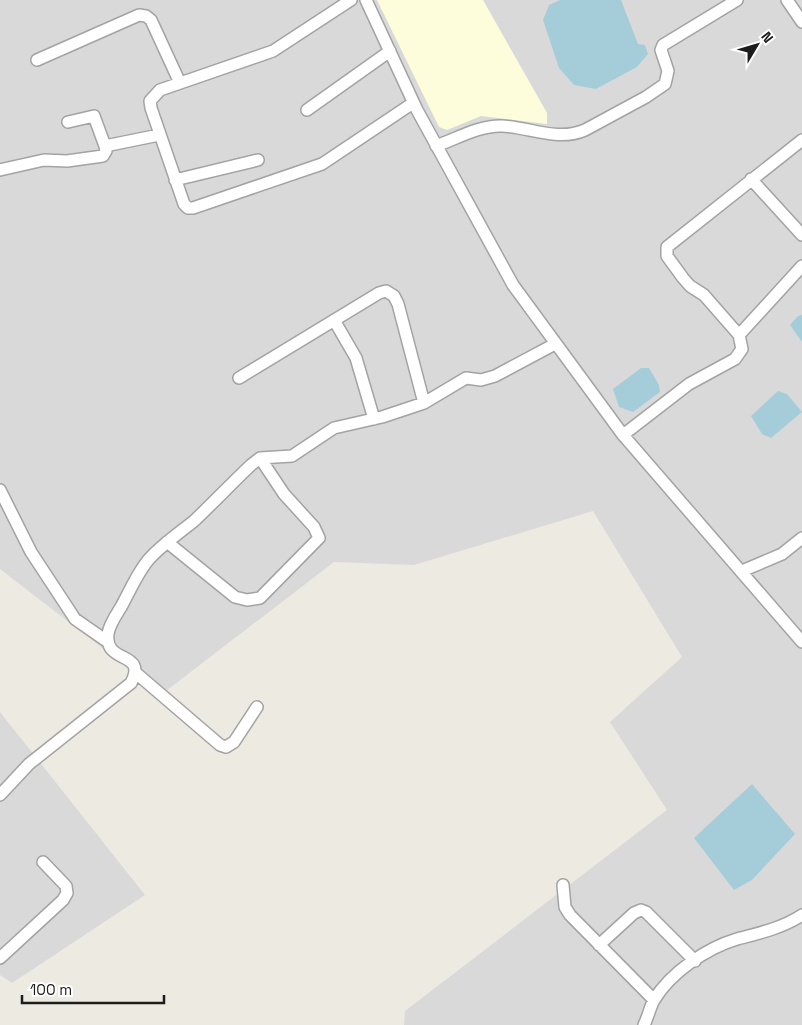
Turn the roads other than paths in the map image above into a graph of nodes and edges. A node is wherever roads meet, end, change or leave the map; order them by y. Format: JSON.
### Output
{"nodes":[{"id":1,"x":351,"y":0,"type":"edge"},
{"id":2,"x":366,"y":0,"type":"edge"},
{"id":3,"x":737,"y":0,"type":"edge"},
{"id":4,"x":787,"y":0,"type":"edge"},
{"id":5,"x":802,"y":22,"type":"edge"},
{"id":6,"x":390,"y":51,"type":"junction"},
{"id":7,"x":36,"y":60,"type":"dead end"},
{"id":8,"x":180,"y":83,"type":"junction"},
{"id":9,"x":413,"y":103,"type":"junction"},
{"id":10,"x":307,"y":110,"type":"dead end"},
{"id":11,"x":68,"y":122,"type":"dead end"},
{"id":12,"x":159,"y":135,"type":"junction"},
{"id":13,"x":802,"y":140,"type":"edge"},
{"id":14,"x":105,"y":146,"type":"junction"},
{"id":15,"x":436,"y":146,"type":"junction"},
{"id":16,"x":258,"y":160,"type":"dead end"},
{"id":17,"x":0,"y":170,"type":"edge"},
{"id":18,"x":751,"y":179,"type":"junction"},
{"id":19,"x":175,"y":180,"type":"junction"},
{"id":20,"x":802,"y":235,"type":"edge"},
{"id":21,"x":802,"y":266,"type":"edge"},
{"id":22,"x":334,"y":320,"type":"junction"},
{"id":23,"x":739,"y":335,"type":"junction"},
{"id":24,"x":555,"y":344,"type":"junction"},
{"id":25,"x":239,"y":378,"type":"dead end"},
{"id":26,"x":424,"y":403,"type":"junction"},
{"id":27,"x":374,"y":419,"type":"junction"},
{"id":28,"x":623,"y":435,"type":"junction"},
{"id":29,"x":260,"y":458,"type":"junction"},
{"id":30,"x":0,"y":490,"type":"edge"},
{"id":31,"x":802,"y":538,"type":"edge"},
{"id":32,"x":167,"y":542,"type":"junction"},
{"id":33,"x":742,"y":571,"type":"junction"},
{"id":34,"x":108,"y":642,"type":"junction"},
{"id":35,"x":802,"y":642,"type":"edge"},
{"id":36,"x":136,"y":673,"type":"junction"},
{"id":37,"x":257,"y":706,"type":"dead end"},
{"id":38,"x":0,"y":795,"type":"edge"},
{"id":39,"x":43,"y":862,"type":"dead end"},
{"id":40,"x":563,"y":884,"type":"dead end"},
{"id":41,"x":802,"y":915,"type":"edge"},
{"id":42,"x":599,"y":945,"type":"junction"},
{"id":43,"x":2,"y":953,"type":"edge"},
{"id":44,"x":695,"y":960,"type":"junction"},
{"id":45,"x":654,"y":1000,"type":"junction"},
{"id":46,"x":644,"y":1025,"type":"edge"}],
"edges":[{"from":1,"to":8,"type":"street"},
{"from":2,"to":6,"type":"street"},
{"from":3,"to":15,"type":"street"},
{"from":4,"to":5,"type":"street"},
{"from":6,"to":9,"type":"street"},
{"from":6,"to":10,"type":"street"},
{"from":7,"to":8,"type":"street"},
{"from":8,"to":12,"type":"street"},
{"from":9,"to":15,"type":"street"},
{"from":9,"to":19,"type":"street"},
{"from":11,"to":14,"type":"street"},
{"from":12,"to":14,"type":"street"},
{"from":12,"to":19,"type":"street"},
{"from":13,"to":18,"type":"street"},
{"from":14,"to":17,"type":"street"},
{"from":15,"to":24,"type":"street"},
{"from":16,"to":19,"type":"street"},
{"from":18,"to":20,"type":"street"},
{"from":18,"to":23,"type":"street"},
{"from":21,"to":23,"type":"street"},
{"from":22,"to":25,"type":"street"},
{"from":22,"to":26,"type":"street"},
{"from":22,"to":27,"type":"street"},
{"from":23,"to":28,"type":"street"},
{"from":24,"to":26,"type":"street"},
{"from":24,"to":28,"type":"street"},
{"from":26,"to":27,"type":"street"},
{"from":27,"to":29,"type":"street"},
{"from":28,"to":33,"type":"street"},
{"from":29,"to":32,"type":"street"},
{"from":29,"to":32,"type":"street"},
{"from":30,"to":34,"type":"street"},
{"from":31,"to":33,"type":"street"},
{"from":32,"to":34,"type":"street"},
{"from":33,"to":35,"type":"street"},
{"from":34,"to":36,"type":"street"},
{"from":36,"to":37,"type":"street"},
{"from":36,"to":38,"type":"street"},
{"from":39,"to":43,"type":"street"},
{"from":40,"to":42,"type":"street"},
{"from":41,"to":44,"type":"street"},
{"from":42,"to":44,"type":"street"},
{"from":42,"to":45,"type":"street"},
{"from":44,"to":45,"type":"street"},
{"from":45,"to":46,"type":"street"}]}
